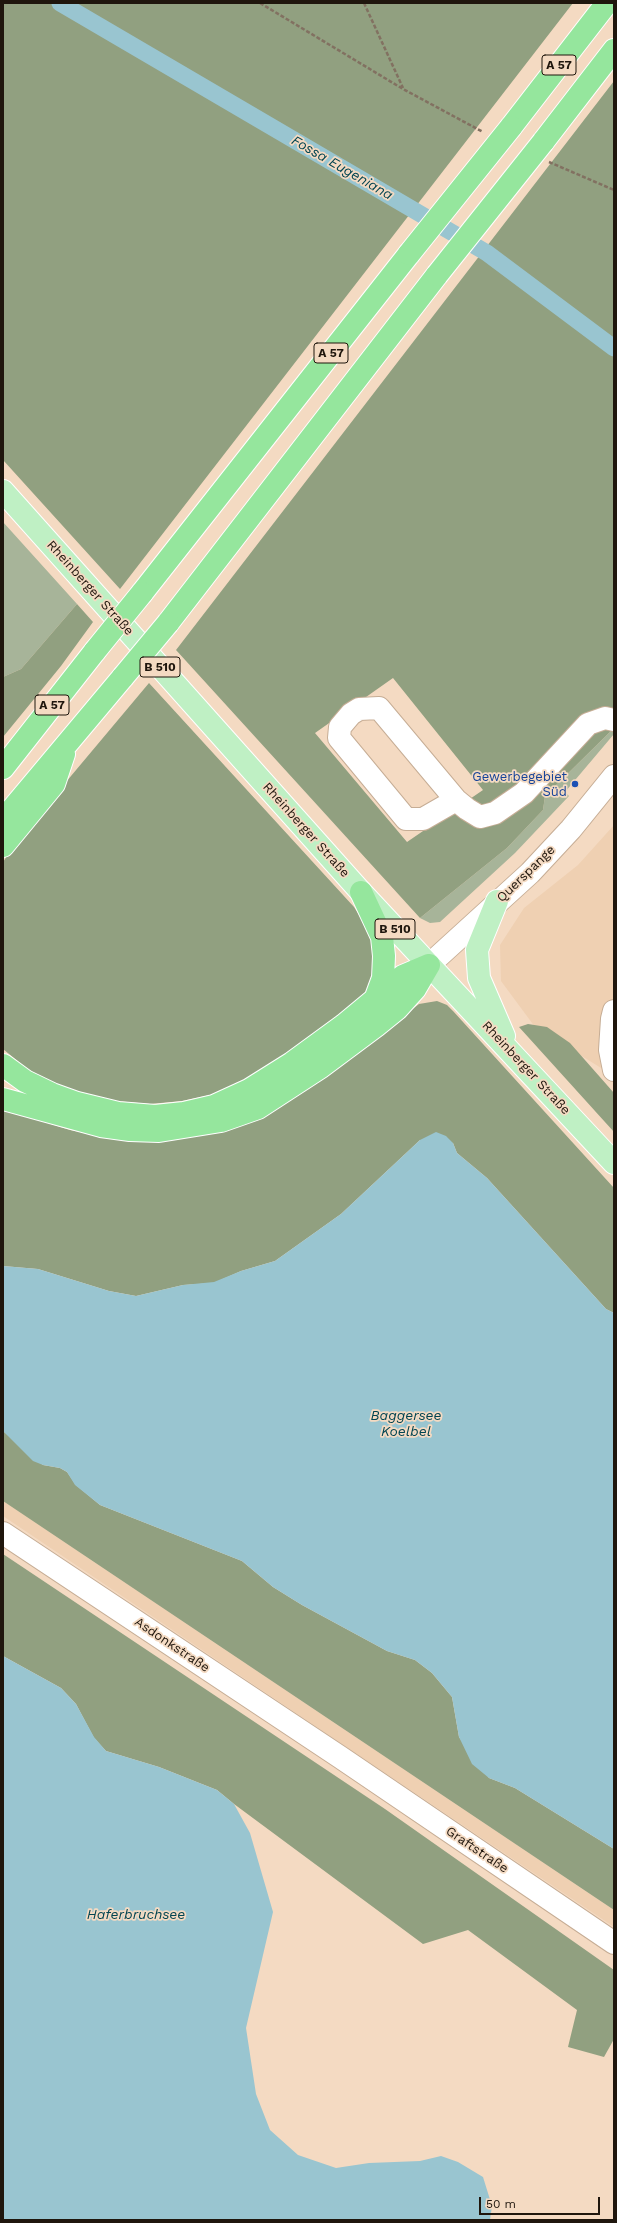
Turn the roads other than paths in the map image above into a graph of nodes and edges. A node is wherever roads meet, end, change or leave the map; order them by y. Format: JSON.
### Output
{"nodes":[{"id":1,"x":607,"y":3,"type":"edge"},
{"id":2,"x":614,"y":50,"type":"edge"},
{"id":3,"x":3,"y":491,"type":"edge"},
{"id":4,"x":614,"y":720,"type":"edge"},
{"id":5,"x":68,"y":743,"type":"junction"},
{"id":6,"x":5,"y":763,"type":"edge"},
{"id":7,"x":612,"y":780,"type":"edge"},
{"id":8,"x":456,"y":800,"type":"junction"},
{"id":9,"x":3,"y":820,"type":"edge"},
{"id":10,"x":3,"y":846,"type":"edge"},
{"id":11,"x":361,"y":892,"type":"junction"},
{"id":12,"x":497,"y":901,"type":"junction"},
{"id":13,"x":430,"y":965,"type":"junction"},
{"id":14,"x":376,"y":997,"type":"junction"},
{"id":15,"x":614,"y":1011,"type":"edge"},
{"id":16,"x":511,"y":1052,"type":"junction"},
{"id":17,"x":3,"y":1065,"type":"edge"},
{"id":18,"x":614,"y":1070,"type":"edge"},
{"id":19,"x":3,"y":1099,"type":"edge"},
{"id":20,"x":614,"y":1164,"type":"edge"},
{"id":21,"x":3,"y":1533,"type":"edge"},
{"id":22,"x":340,"y":1757,"type":"joint"},
{"id":23,"x":614,"y":1943,"type":"edge"}],
"edges":[{"from":1,"to":6,"type":"highway","number":"A 57","bridge":true},
{"from":2,"to":5,"type":"highway","number":"A 57","bridge":true},
{"from":3,"to":11,"type":"main road","name":"Rheinberger Straße","number":"B 510"},
{"from":4,"to":8,"type":"street"},
{"from":5,"to":9,"type":"highway","number":"A 57"},
{"from":5,"to":10,"type":"highway"},
{"from":7,"to":12,"type":"street","name":"Querspange"},
{"from":8,"to":8,"type":"street"},
{"from":11,"to":13,"type":"main road","name":"Rheinberger Straße","number":"B 510"},
{"from":11,"to":14,"type":"highway"},
{"from":12,"to":13,"type":"street","name":"Querspange"},
{"from":12,"to":16,"type":"main road"},
{"from":13,"to":14,"type":"highway"},
{"from":13,"to":16,"type":"main road","name":"Rheinberger Straße"},
{"from":13,"to":19,"type":"highway"},
{"from":14,"to":17,"type":"highway"},
{"from":15,"to":18,"type":"street"},
{"from":16,"to":20,"type":"main road","name":"Rheinberger Straße"},
{"from":21,"to":22,"type":"street","name":"Asdonkstraße"},
{"from":22,"to":23,"type":"street","name":"Graftstraße"}]}
